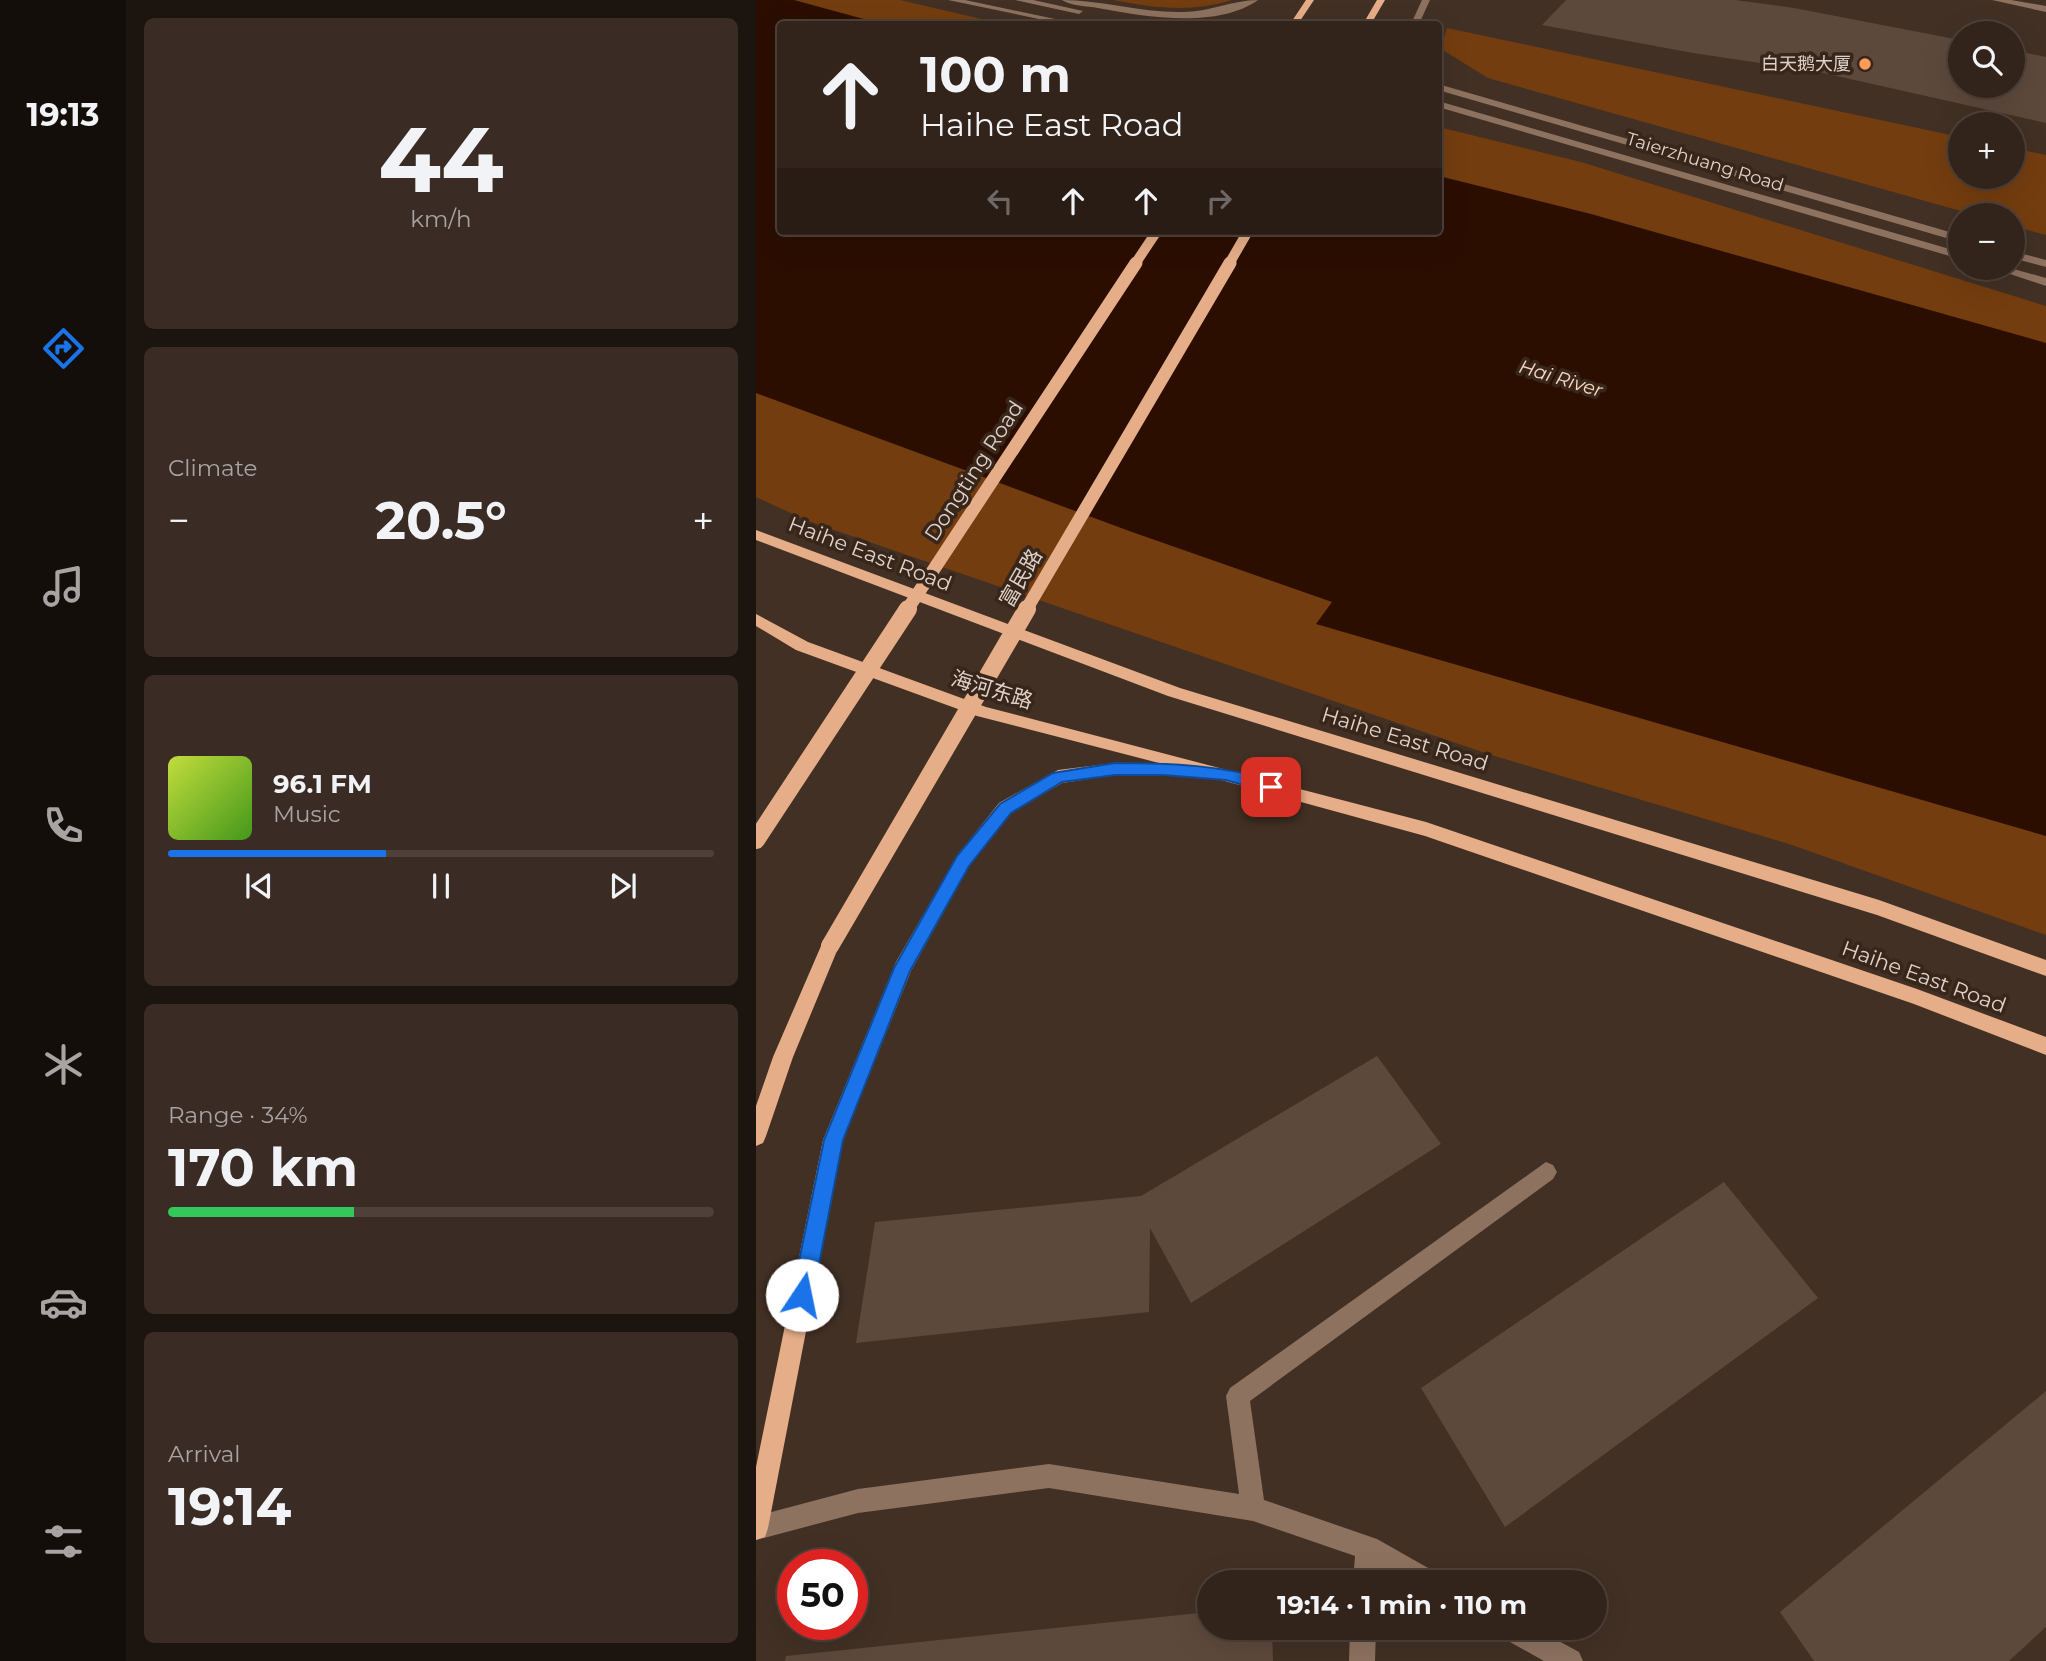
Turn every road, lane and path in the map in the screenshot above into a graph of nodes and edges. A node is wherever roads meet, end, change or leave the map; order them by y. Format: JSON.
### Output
{"nodes":[{"id":1,"x":952,"y":0,"type":"edge"},
{"id":2,"x":1018,"y":0,"type":"edge"},
{"id":3,"x":1066,"y":0,"type":"edge"},
{"id":4,"x":1254,"y":0,"type":"edge"},
{"id":5,"x":1310,"y":0,"type":"edge"},
{"id":6,"x":1381,"y":0,"type":"edge"},
{"id":7,"x":1426,"y":0,"type":"edge"},
{"id":8,"x":1996,"y":0,"type":"edge"},
{"id":9,"x":2046,"y":9,"type":"edge"},
{"id":10,"x":1059,"y":21,"type":"edge"},
{"id":11,"x":1137,"y":21,"type":"edge"},
{"id":12,"x":1296,"y":21,"type":"edge"},
{"id":13,"x":1369,"y":21,"type":"edge"},
{"id":14,"x":1416,"y":21,"type":"edge"},
{"id":15,"x":1442,"y":77,"type":"edge"},
{"id":16,"x":1442,"y":88,"type":"edge"},
{"id":17,"x":1488,"y":100,"type":"junction"},
{"id":18,"x":1442,"y":105,"type":"edge"},
{"id":19,"x":1154,"y":235,"type":"edge"},
{"id":20,"x":1246,"y":235,"type":"edge"},
{"id":21,"x":1948,"y":235,"type":"edge"},
{"id":22,"x":1948,"y":253,"type":"edge"},
{"id":23,"x":2025,"y":258,"type":"edge"},
{"id":24,"x":2046,"y":264,"type":"edge"},
{"id":25,"x":2025,"y":276,"type":"edge"},
{"id":26,"x":2046,"y":282,"type":"edge"},
{"id":27,"x":756,"y":535,"type":"edge"},
{"id":28,"x":756,"y":619,"type":"edge"},
{"id":29,"x":1226,"y":774,"type":"junction"},
{"id":30,"x":756,"y":840,"type":"edge"},
{"id":31,"x":2046,"y":968,"type":"edge"},
{"id":32,"x":2046,"y":1046,"type":"edge"},
{"id":33,"x":756,"y":1136,"type":"edge"},
{"id":34,"x":1546,"y":1172,"type":"dead end"},
{"id":35,"x":1253,"y":1509,"type":"junction"},
{"id":36,"x":756,"y":1528,"type":"edge"},
{"id":37,"x":1367,"y":1548,"type":"junction"},
{"id":38,"x":1366,"y":1570,"type":"edge"},
{"id":39,"x":1406,"y":1570,"type":"edge"},
{"id":40,"x":1363,"y":1640,"type":"edge"},
{"id":41,"x":1532,"y":1640,"type":"edge"},
{"id":42,"x":1362,"y":1661,"type":"edge"},
{"id":43,"x":1570,"y":1661,"type":"edge"}],
"edges":[{"from":1,"to":10,"type":"street"},
{"from":2,"to":11,"type":"street"},
{"from":3,"to":4,"type":"street"},
{"from":5,"to":12,"type":"main road"},
{"from":6,"to":13,"type":"main road"},
{"from":7,"to":14,"type":"street"},
{"from":8,"to":9,"type":"street"},
{"from":15,"to":17,"type":"street"},
{"from":16,"to":17,"type":"street","name":"Taierzhuang Road"},
{"from":17,"to":21,"type":"street","name":"Taierzhuang Road"},
{"from":18,"to":22,"type":"street","name":"Taierzhuang Road"},
{"from":19,"to":30,"type":"main road","name":"Dongting Road","bridge":true},
{"from":20,"to":33,"type":"main road","name":"富民路","bridge":true},
{"from":23,"to":24,"type":"street"},
{"from":25,"to":26,"type":"street"},
{"from":27,"to":31,"type":"main road","name":"Haihe East Road"},
{"from":28,"to":29,"type":"main road","name":"海河东路"},
{"from":29,"to":32,"type":"main road","name":"Haihe East Road"},
{"from":29,"to":36,"type":"main road"},
{"from":34,"to":35,"type":"street"},
{"from":35,"to":36,"type":"street"},
{"from":35,"to":37,"type":"street"},
{"from":37,"to":38,"type":"street"},
{"from":37,"to":39,"type":"street"},
{"from":40,"to":42,"type":"street"},
{"from":41,"to":43,"type":"street"}]}
